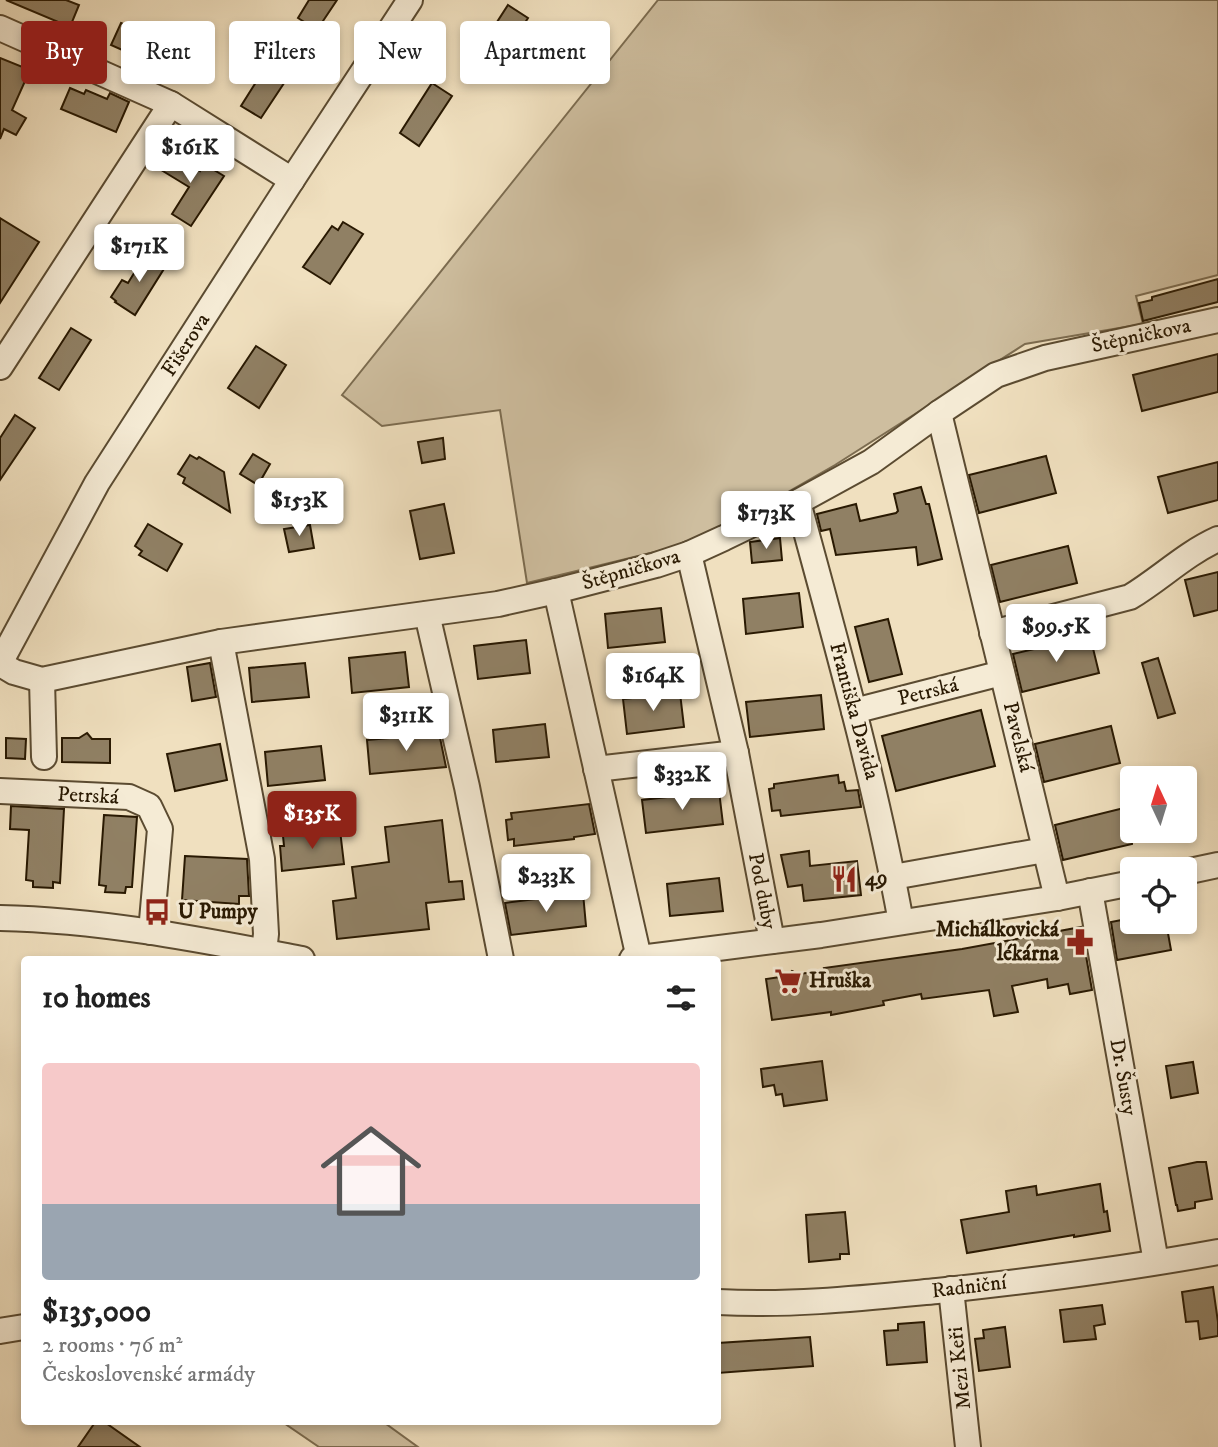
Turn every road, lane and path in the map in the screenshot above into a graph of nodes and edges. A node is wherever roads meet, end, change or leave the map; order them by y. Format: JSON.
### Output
{"nodes":[{"id":1,"x":410,"y":0,"type":"edge"},
{"id":2,"x":0,"y":28,"type":"edge"},
{"id":3,"x":171,"y":104,"type":"junction"},
{"id":4,"x":292,"y":180,"type":"junction"},
{"id":5,"x":1218,"y":320,"type":"edge"},
{"id":6,"x":0,"y":367,"type":"edge"},
{"id":7,"x":939,"y":412,"type":"junction"},
{"id":8,"x":798,"y":502,"type":"junction"},
{"id":9,"x":1218,"y":539,"type":"edge"},
{"id":10,"x":689,"y":554,"type":"junction"},
{"id":11,"x":556,"y":591,"type":"junction"},
{"id":12,"x":427,"y":614,"type":"junction"},
{"id":13,"x":992,"y":633,"type":"junction"},
{"id":14,"x":220,"y":642,"type":"junction"},
{"id":15,"x":0,"y":663,"type":"edge"},
{"id":16,"x":1002,"y":673,"type":"junction"},
{"id":17,"x":42,"y":680,"type":"junction"},
{"id":18,"x":855,"y":711,"type":"junction"},
{"id":19,"x":736,"y":753,"type":"junction"},
{"id":20,"x":44,"y":757,"type":"dead end"},
{"id":21,"x":596,"y":769,"type":"junction"},
{"id":22,"x":0,"y":791,"type":"edge"},
{"id":23,"x":1045,"y":850,"type":"junction"},
{"id":24,"x":1218,"y":866,"type":"edge"},
{"id":25,"x":1197,"y":870,"type":"edge"},
{"id":26,"x":892,"y":877,"type":"junction"},
{"id":27,"x":1120,"y":885,"type":"edge"},
{"id":28,"x":1090,"y":891,"type":"junction"},
{"id":29,"x":1057,"y":898,"type":"junction"},
{"id":30,"x":0,"y":918,"type":"edge"},
{"id":31,"x":901,"y":922,"type":"junction"},
{"id":32,"x":152,"y":923,"type":"junction"},
{"id":33,"x":772,"y":941,"type":"junction"},
{"id":34,"x":264,"y":952,"type":"junction"},
{"id":35,"x":286,"y":956,"type":"edge"},
{"id":36,"x":500,"y":956,"type":"edge"},
{"id":37,"x":639,"y":956,"type":"edge"},
{"id":38,"x":655,"y":956,"type":"edge"},
{"id":39,"x":1218,"y":1252,"type":"edge"},
{"id":40,"x":1156,"y":1262,"type":"junction"},
{"id":41,"x":951,"y":1289,"type":"junction"},
{"id":42,"x":721,"y":1303,"type":"edge"},
{"id":43,"x":21,"y":1328,"type":"edge"},
{"id":44,"x":0,"y":1331,"type":"edge"},
{"id":45,"x":968,"y":1447,"type":"edge"}],
"edges":[{"from":1,"to":4,"type":"street","name":"Fišerova"},
{"from":2,"to":3,"type":"street"},
{"from":3,"to":4,"type":"street"},
{"from":3,"to":6,"type":"street"},
{"from":4,"to":15,"type":"street","name":"Fišerova"},
{"from":5,"to":7,"type":"street","name":"Štěpničkova"},
{"from":7,"to":8,"type":"street","name":"Štěpničkova"},
{"from":7,"to":13,"type":"street","name":"Pavelská"},
{"from":8,"to":10,"type":"street","name":"Štěpničkova"},
{"from":8,"to":18,"type":"street","name":"Františka Davida"},
{"from":9,"to":13,"type":"street"},
{"from":10,"to":11,"type":"street","name":"Štěpničkova"},
{"from":10,"to":19,"type":"street","name":"Pod duby"},
{"from":11,"to":12,"type":"street","name":"Štěpničkova"},
{"from":11,"to":21,"type":"street"},
{"from":12,"to":14,"type":"street","name":"Štěpničkova"},
{"from":12,"to":36,"type":"street"},
{"from":13,"to":16,"type":"street","name":"Pavelská"},
{"from":14,"to":17,"type":"street","name":"Štěpničkova"},
{"from":14,"to":34,"type":"street"},
{"from":15,"to":17,"type":"street"},
{"from":16,"to":18,"type":"street","name":"Petrská"},
{"from":16,"to":23,"type":"street","name":"Pavelská"},
{"from":17,"to":20,"type":"street"},
{"from":18,"to":26,"type":"street","name":"Františka Davida"},
{"from":19,"to":21,"type":"street"},
{"from":19,"to":33,"type":"street","name":"Pod duby"},
{"from":21,"to":37,"type":"street"},
{"from":22,"to":32,"type":"street","name":"Petrská"},
{"from":23,"to":26,"type":"street"},
{"from":23,"to":29,"type":"street","name":"Pavelská"},
{"from":24,"to":25,"type":"street"},
{"from":26,"to":31,"type":"street","name":"Františka Davida"},
{"from":27,"to":28,"type":"street"},
{"from":28,"to":29,"type":"street"},
{"from":28,"to":40,"type":"street","name":"Dr. Šusty"},
{"from":29,"to":31,"type":"street"},
{"from":30,"to":32,"type":"street"},
{"from":31,"to":33,"type":"street"},
{"from":32,"to":34,"type":"street"},
{"from":33,"to":38,"type":"street"},
{"from":34,"to":35,"type":"street"},
{"from":39,"to":40,"type":"street","name":"Radniční"},
{"from":40,"to":41,"type":"street","name":"Radniční"},
{"from":41,"to":42,"type":"street","name":"Radniční"},
{"from":41,"to":45,"type":"street","name":"Mezi Keři"},
{"from":43,"to":44,"type":"street"}]}
